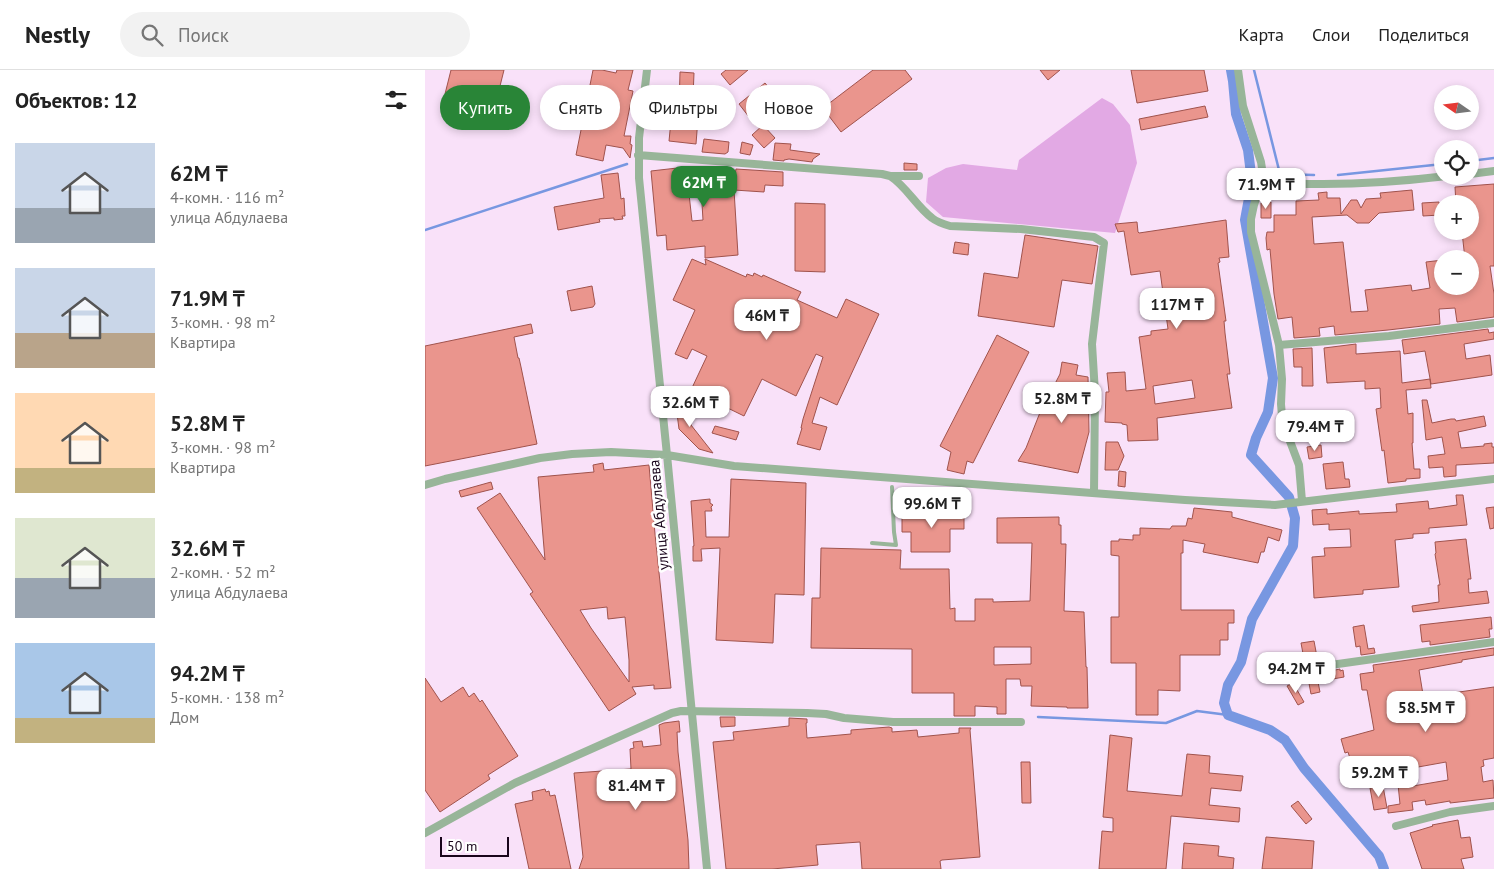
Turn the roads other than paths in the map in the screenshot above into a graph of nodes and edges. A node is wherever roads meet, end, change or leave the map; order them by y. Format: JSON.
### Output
{"nodes":[{"id":1,"x":647,"y":70,"type":"edge"},
{"id":2,"x":1238,"y":70,"type":"edge"},
{"id":3,"x":638,"y":156,"type":"junction"},
{"id":4,"x":1494,"y":171,"type":"edge"},
{"id":5,"x":1479,"y":173,"type":"edge"},
{"id":6,"x":1263,"y":175,"type":"junction"},
{"id":7,"x":890,"y":176,"type":"junction"},
{"id":8,"x":919,"y":176,"type":"dead end"},
{"id":9,"x":1434,"y":177,"type":"edge"},
{"id":10,"x":1494,"y":323,"type":"edge"},
{"id":11,"x":1279,"y":344,"type":"junction"},
{"id":12,"x":667,"y":455,"type":"junction"},
{"id":13,"x":1494,"y":479,"type":"edge"},
{"id":14,"x":892,"y":483,"type":"junction"},
{"id":15,"x":425,"y":485,"type":"edge"},
{"id":16,"x":1094,"y":493,"type":"junction"},
{"id":17,"x":1299,"y":502,"type":"junction"},
{"id":18,"x":872,"y":543,"type":"dead end"},
{"id":19,"x":1494,"y":642,"type":"edge"},
{"id":20,"x":1274,"y":673,"type":"dead end"},
{"id":21,"x":691,"y":710,"type":"junction"},
{"id":22,"x":1021,"y":722,"type":"dead end"},
{"id":23,"x":1494,"y":806,"type":"edge"},
{"id":24,"x":1396,"y":826,"type":"dead end"},
{"id":25,"x":425,"y":833,"type":"edge"},
{"id":26,"x":707,"y":869,"type":"edge"}],
"edges":[{"from":1,"to":3,"type":"street","name":"улица Абдулаева"},
{"from":2,"to":6,"type":"street"},
{"from":3,"to":7,"type":"street"},
{"from":3,"to":12,"type":"street","name":"улица Абдулаева"},
{"from":4,"to":5,"type":"street"},
{"from":6,"to":9,"type":"street"},
{"from":6,"to":11,"type":"street"},
{"from":7,"to":8,"type":"street"},
{"from":7,"to":16,"type":"street"},
{"from":10,"to":11,"type":"street"},
{"from":11,"to":17,"type":"street"},
{"from":12,"to":14,"type":"street"},
{"from":12,"to":15,"type":"street"},
{"from":12,"to":21,"type":"street","name":"улица Абдулаева"},
{"from":13,"to":17,"type":"street"},
{"from":14,"to":16,"type":"street"},
{"from":14,"to":18,"type":"lane"},
{"from":16,"to":17,"type":"street"},
{"from":19,"to":20,"type":"street"},
{"from":21,"to":22,"type":"street"},
{"from":21,"to":25,"type":"street"},
{"from":21,"to":26,"type":"street","name":"улица Абдулаева"},
{"from":23,"to":24,"type":"street"}]}
